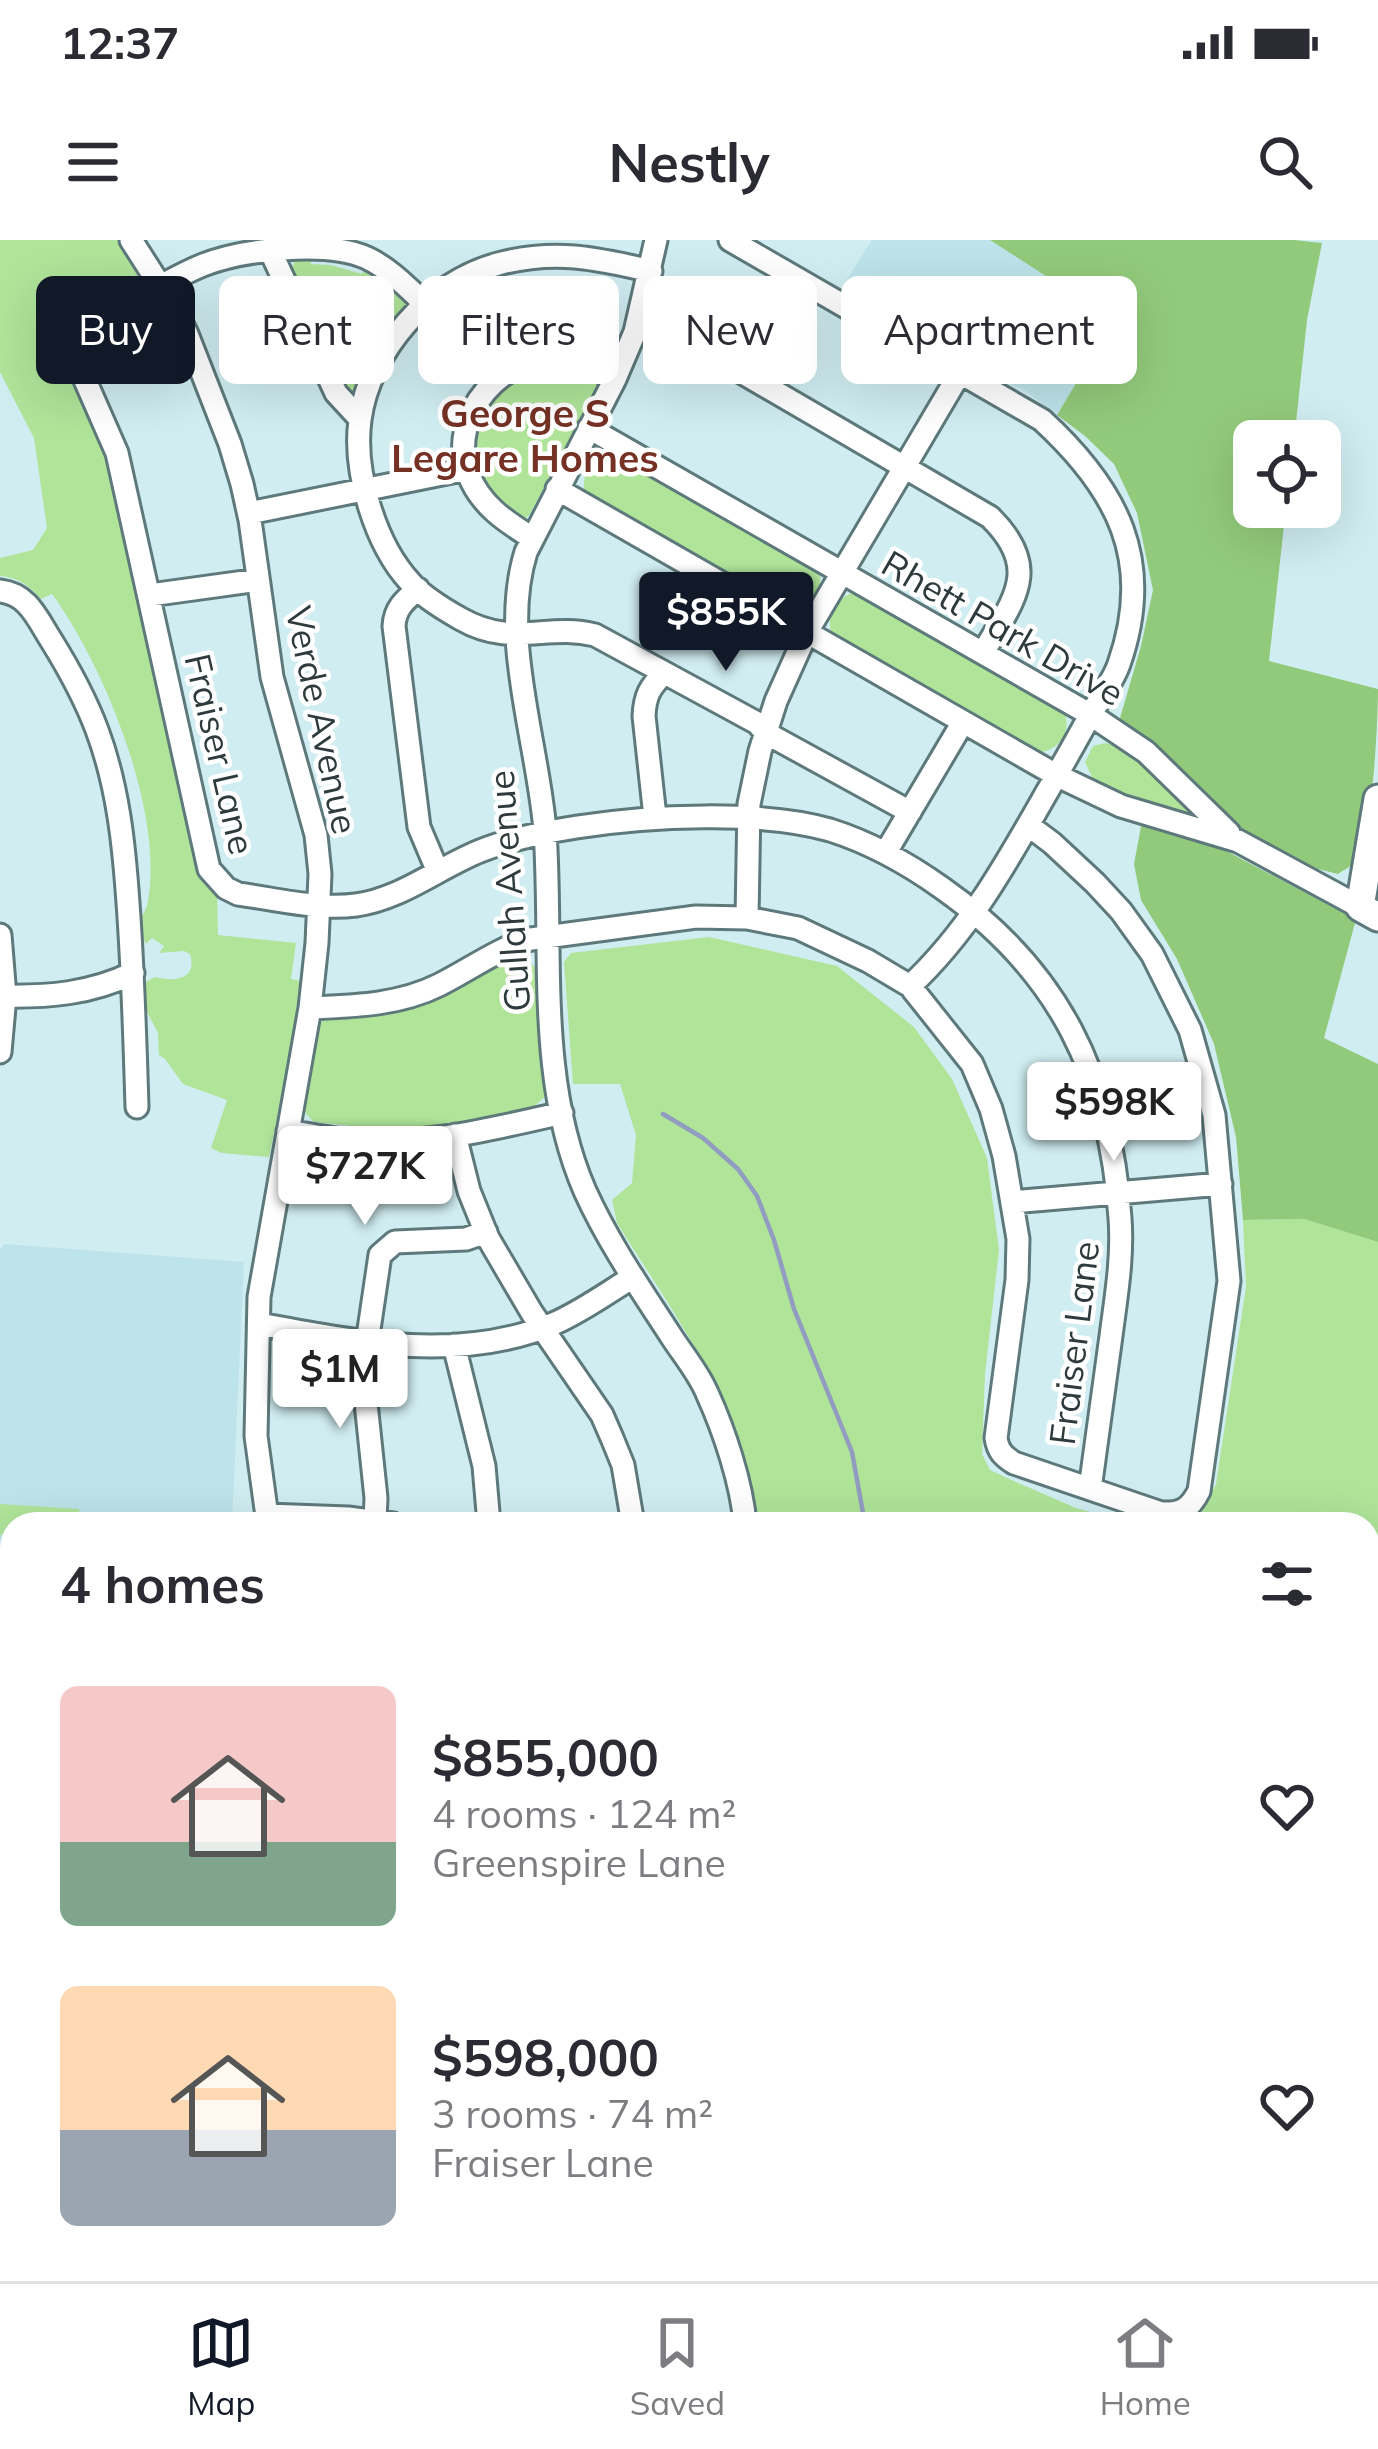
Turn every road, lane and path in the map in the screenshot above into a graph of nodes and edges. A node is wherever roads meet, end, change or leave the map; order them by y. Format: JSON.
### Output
{"nodes":[{"id":1,"x":131,"y":240,"type":"edge"},
{"id":2,"x":656,"y":240,"type":"edge"},
{"id":3,"x":730,"y":240,"type":"edge"},
{"id":4,"x":271,"y":252,"type":"junction"},
{"id":5,"x":651,"y":271,"type":"junction"},
{"id":6,"x":154,"y":276,"type":"edge"},
{"id":7,"x":183,"y":276,"type":"edge"},
{"id":8,"x":468,"y":276,"type":"edge"},
{"id":9,"x":418,"y":297,"type":"edge"},
{"id":10,"x":841,"y":304,"type":"edge"},
{"id":11,"x":418,"y":312,"type":"edge"},
{"id":12,"x":640,"y":313,"type":"junction"},
{"id":13,"x":195,"y":356,"type":"edge"},
{"id":14,"x":619,"y":368,"type":"edge"},
{"id":15,"x":86,"y":384,"type":"edge"},
{"id":16,"x":491,"y":384,"type":"edge"},
{"id":17,"x":612,"y":384,"type":"edge"},
{"id":18,"x":954,"y":384,"type":"edge"},
{"id":19,"x":979,"y":384,"type":"edge"},
{"id":20,"x":360,"y":418,"type":"junction"},
{"id":21,"x":589,"y":428,"type":"junction"},
{"id":22,"x":904,"y":468,"type":"junction"},
{"id":23,"x":467,"y":469,"type":"junction"},
{"id":24,"x":364,"y":488,"type":"junction"},
{"id":25,"x":556,"y":489,"type":"junction"},
{"id":26,"x":249,"y":513,"type":"junction"},
{"id":27,"x":532,"y":538,"type":"junction"},
{"id":28,"x":843,"y":573,"type":"junction"},
{"id":29,"x":258,"y":580,"type":"junction"},
{"id":30,"x":418,"y":589,"type":"junction"},
{"id":31,"x":0,"y":591,"type":"edge"},
{"id":32,"x":150,"y":595,"type":"junction"},
{"id":33,"x":807,"y":632,"type":"junction"},
{"id":34,"x":517,"y":636,"type":"junction"},
{"id":35,"x":983,"y":653,"type":"junction"},
{"id":36,"x":664,"y":673,"type":"junction"},
{"id":37,"x":1091,"y":715,"type":"junction"},
{"id":38,"x":963,"y":722,"type":"junction"},
{"id":39,"x":766,"y":733,"type":"junction"},
{"id":40,"x":1056,"y":775,"type":"junction"},
{"id":41,"x":1378,"y":800,"type":"edge"},
{"id":42,"x":910,"y":812,"type":"junction"},
{"id":43,"x":655,"y":818,"type":"junction"},
{"id":44,"x":748,"y":819,"type":"junction"},
{"id":45,"x":1028,"y":825,"type":"junction"},
{"id":46,"x":544,"y":834,"type":"junction"},
{"id":47,"x":1238,"y":841,"type":"junction"},
{"id":48,"x":886,"y":852,"type":"junction"},
{"id":49,"x":438,"y":872,"type":"junction"},
{"id":50,"x":319,"y":905,"type":"junction"},
{"id":51,"x":975,"y":911,"type":"junction"},
{"id":52,"x":1369,"y":912,"type":"edge"},
{"id":53,"x":747,"y":918,"type":"junction"},
{"id":54,"x":0,"y":935,"type":"edge"},
{"id":55,"x":548,"y":935,"type":"junction"},
{"id":56,"x":134,"y":973,"type":"junction"},
{"id":57,"x":910,"y":986,"type":"junction"},
{"id":58,"x":3,"y":996,"type":"edge"},
{"id":59,"x":310,"y":1008,"type":"junction"},
{"id":60,"x":0,"y":1052,"type":"edge"},
{"id":61,"x":137,"y":1107,"type":"dead end"},
{"id":62,"x":562,"y":1113,"type":"junction"},
{"id":63,"x":288,"y":1131,"type":"junction"},
{"id":64,"x":455,"y":1135,"type":"junction"},
{"id":65,"x":1221,"y":1184,"type":"junction"},
{"id":66,"x":1118,"y":1193,"type":"junction"},
{"id":67,"x":1012,"y":1202,"type":"junction"},
{"id":68,"x":486,"y":1232,"type":"junction"},
{"id":69,"x":633,"y":1276,"type":"junction"},
{"id":70,"x":259,"y":1324,"type":"junction"},
{"id":71,"x":541,"y":1328,"type":"junction"},
{"id":72,"x":367,"y":1343,"type":"junction"},
{"id":73,"x":454,"y":1345,"type":"junction"},
{"id":74,"x":1090,"y":1489,"type":"junction"},
{"id":75,"x":266,"y":1512,"type":"edge"},
{"id":76,"x":381,"y":1512,"type":"edge"},
{"id":77,"x":488,"y":1512,"type":"edge"},
{"id":78,"x":631,"y":1512,"type":"edge"},
{"id":79,"x":744,"y":1512,"type":"edge"},
{"id":80,"x":1158,"y":1512,"type":"edge"},
{"id":81,"x":1181,"y":1512,"type":"edge"}],
"edges":[{"from":1,"to":6,"type":"street","name":"Verde Avenue"},
{"from":2,"to":5,"type":"street","name":"Gullah Avenue"},
{"from":3,"to":10,"type":"street"},
{"from":4,"to":7,"type":"street"},
{"from":4,"to":9,"type":"street"},
{"from":4,"to":20,"type":"street"},
{"from":5,"to":8,"type":"street"},
{"from":5,"to":12,"type":"street","name":"Gullah Avenue"},
{"from":11,"to":20,"type":"street"},
{"from":12,"to":14,"type":"street","name":"Gullah Avenue"},
{"from":12,"to":22,"type":"street"},
{"from":13,"to":26,"type":"street","name":"Verde Avenue"},
{"from":15,"to":32,"type":"street","name":"Fraiser Lane"},
{"from":16,"to":23,"type":"street"},
{"from":17,"to":21,"type":"street","name":"Gullah Avenue"},
{"from":18,"to":22,"type":"street"},
{"from":19,"to":37,"type":"street"},
{"from":20,"to":24,"type":"street"},
{"from":21,"to":25,"type":"street","name":"Gullah Avenue"},
{"from":21,"to":28,"type":"street","name":"Rhett Park Drive"},
{"from":22,"to":28,"type":"street"},
{"from":22,"to":35,"type":"street"},
{"from":23,"to":24,"type":"street"},
{"from":23,"to":27,"type":"street"},
{"from":24,"to":26,"type":"street"},
{"from":24,"to":30,"type":"street"},
{"from":25,"to":27,"type":"street","name":"Gullah Avenue"},
{"from":25,"to":33,"type":"street","name":"Rhett Park Drive"},
{"from":26,"to":29,"type":"street","name":"Verde Avenue"},
{"from":27,"to":34,"type":"street","name":"Gullah Avenue"},
{"from":28,"to":33,"type":"street"},
{"from":28,"to":35,"type":"street","name":"Rhett Park Drive"},
{"from":29,"to":32,"type":"street"},
{"from":29,"to":50,"type":"street","name":"Verde Avenue"},
{"from":30,"to":34,"type":"street"},
{"from":30,"to":49,"type":"street"},
{"from":31,"to":56,"type":"street"},
{"from":32,"to":50,"type":"street","name":"Fraiser Lane"},
{"from":33,"to":38,"type":"street","name":"Rhett Park Drive"},
{"from":33,"to":39,"type":"street"},
{"from":34,"to":36,"type":"street"},
{"from":34,"to":46,"type":"street","name":"Gullah Avenue"},
{"from":35,"to":37,"type":"street","name":"Rhett Park Drive"},
{"from":36,"to":39,"type":"street"},
{"from":36,"to":43,"type":"street"},
{"from":37,"to":40,"type":"street"},
{"from":37,"to":47,"type":"street","name":"Rhett Park Drive"},
{"from":38,"to":40,"type":"street","name":"Rhett Park Drive"},
{"from":38,"to":42,"type":"street"},
{"from":39,"to":42,"type":"street"},
{"from":39,"to":44,"type":"street"},
{"from":40,"to":45,"type":"street"},
{"from":40,"to":47,"type":"street","name":"Rhett Park Drive"},
{"from":41,"to":52,"type":"street"},
{"from":42,"to":48,"type":"street"},
{"from":43,"to":44,"type":"street","name":"Fraiser Lane"},
{"from":43,"to":46,"type":"street","name":"Fraiser Lane"},
{"from":44,"to":48,"type":"street","name":"Fraiser Lane"},
{"from":44,"to":53,"type":"street"},
{"from":45,"to":51,"type":"street"},
{"from":45,"to":65,"type":"street"},
{"from":46,"to":49,"type":"street","name":"Fraiser Lane"},
{"from":46,"to":55,"type":"street","name":"Gullah Avenue"},
{"from":47,"to":52,"type":"street","name":"Rhett Park Drive"},
{"from":48,"to":51,"type":"street","name":"Fraiser Lane"},
{"from":49,"to":50,"type":"street","name":"Fraiser Lane"},
{"from":50,"to":59,"type":"street","name":"Verde Avenue"},
{"from":51,"to":57,"type":"street"},
{"from":51,"to":66,"type":"street","name":"Fraiser Lane"},
{"from":53,"to":55,"type":"street"},
{"from":53,"to":57,"type":"street"},
{"from":54,"to":58,"type":"street"},
{"from":55,"to":59,"type":"street"},
{"from":55,"to":62,"type":"street","name":"Gullah Avenue"},
{"from":56,"to":58,"type":"street"},
{"from":56,"to":61,"type":"street"},
{"from":57,"to":67,"type":"street"},
{"from":58,"to":60,"type":"street"},
{"from":59,"to":63,"type":"street","name":"Verde Avenue"},
{"from":62,"to":64,"type":"street"},
{"from":62,"to":69,"type":"street","name":"Gullah Avenue"},
{"from":63,"to":64,"type":"street"},
{"from":63,"to":70,"type":"street","name":"Verde Avenue"},
{"from":64,"to":68,"type":"street"},
{"from":65,"to":66,"type":"street"},
{"from":65,"to":81,"type":"street"},
{"from":66,"to":67,"type":"street"},
{"from":66,"to":74,"type":"street","name":"Fraiser Lane"},
{"from":67,"to":74,"type":"street"},
{"from":68,"to":71,"type":"street"},
{"from":68,"to":72,"type":"street"},
{"from":69,"to":71,"type":"street"},
{"from":69,"to":79,"type":"street","name":"Gullah Avenue"},
{"from":70,"to":72,"type":"street"},
{"from":70,"to":75,"type":"street","name":"Verde Avenue"},
{"from":71,"to":73,"type":"street"},
{"from":71,"to":78,"type":"street"},
{"from":72,"to":73,"type":"street"},
{"from":72,"to":76,"type":"street"},
{"from":73,"to":77,"type":"street"},
{"from":74,"to":80,"type":"street"}]}
